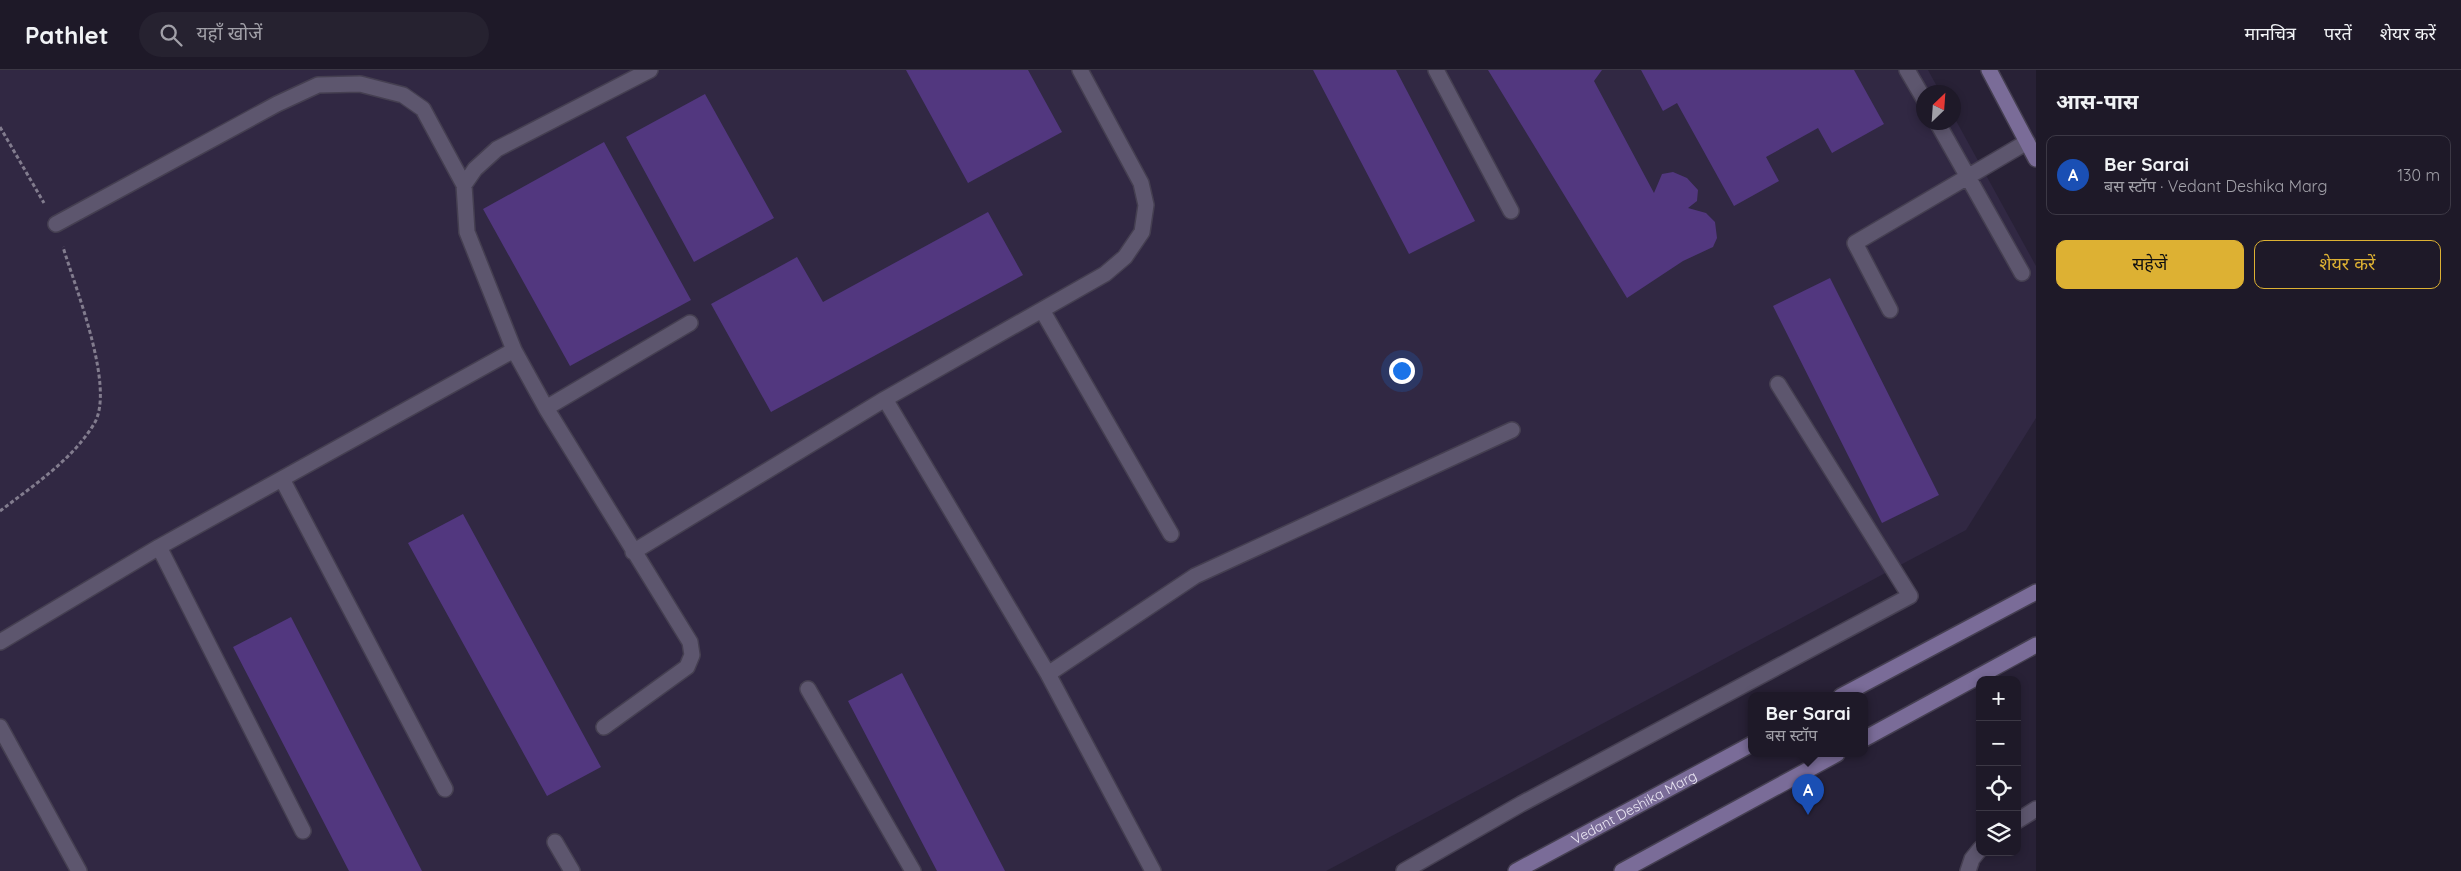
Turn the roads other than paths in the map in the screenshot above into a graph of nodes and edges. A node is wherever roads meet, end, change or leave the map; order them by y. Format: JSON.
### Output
{"nodes":[{"id":1,"x":650,"y":70,"type":"edge"},
{"id":2,"x":1080,"y":70,"type":"edge"},
{"id":3,"x":1436,"y":70,"type":"edge"},
{"id":4,"x":1907,"y":70,"type":"edge"},
{"id":5,"x":1988,"y":70,"type":"edge"},
{"id":6,"x":1916,"y":85,"type":"edge"},
{"id":7,"x":1942,"y":130,"type":"edge"},
{"id":8,"x":2027,"y":142,"type":"junction"},
{"id":9,"x":2036,"y":160,"type":"edge"},
{"id":10,"x":1968,"y":176,"type":"junction"},
{"id":11,"x":464,"y":185,"type":"junction"},
{"id":12,"x":1511,"y":212,"type":"dead end"},
{"id":13,"x":56,"y":224,"type":"road end"},
{"id":14,"x":2022,"y":273,"type":"dead end"},
{"id":15,"x":1042,"y":310,"type":"junction"},
{"id":16,"x":1890,"y":310,"type":"dead end"},
{"id":17,"x":690,"y":324,"type":"dead end"},
{"id":18,"x":514,"y":350,"type":"junction"},
{"id":19,"x":1778,"y":384,"type":"dead end"},
{"id":20,"x":885,"y":398,"type":"junction"},
{"id":21,"x":546,"y":408,"type":"junction"},
{"id":22,"x":1512,"y":430,"type":"dead end"},
{"id":23,"x":282,"y":479,"type":"junction"},
{"id":24,"x":1171,"y":534,"type":"dead end"},
{"id":25,"x":159,"y":547,"type":"junction"},
{"id":26,"x":633,"y":552,"type":"junction"},
{"id":27,"x":2036,"y":592,"type":"edge"},
{"id":28,"x":0,"y":642,"type":"edge"},
{"id":29,"x":2036,"y":645,"type":"edge"},
{"id":30,"x":1048,"y":674,"type":"junction"},
{"id":31,"x":808,"y":689,"type":"dead end"},
{"id":32,"x":1848,"y":692,"type":"edge"},
{"id":33,"x":0,"y":726,"type":"edge"},
{"id":34,"x":604,"y":727,"type":"dead end"},
{"id":35,"x":1868,"y":737,"type":"edge"},
{"id":36,"x":4,"y":746,"type":"edge"},
{"id":37,"x":1748,"y":746,"type":"edge"},
{"id":38,"x":1831,"y":757,"type":"edge"},
{"id":39,"x":445,"y":789,"type":"dead end"},
{"id":40,"x":2036,"y":808,"type":"edge"},
{"id":41,"x":2021,"y":818,"type":"edge"},
{"id":42,"x":303,"y":831,"type":"dead end"},
{"id":43,"x":555,"y":842,"type":"dead end"},
{"id":44,"x":1976,"y":854,"type":"edge"},
{"id":45,"x":79,"y":871,"type":"edge"},
{"id":46,"x":572,"y":871,"type":"edge"},
{"id":47,"x":913,"y":871,"type":"edge"},
{"id":48,"x":1153,"y":871,"type":"edge"},
{"id":49,"x":1404,"y":871,"type":"edge"},
{"id":50,"x":1516,"y":871,"type":"edge"},
{"id":51,"x":1622,"y":871,"type":"edge"},
{"id":52,"x":1968,"y":871,"type":"edge"}],
"edges":[{"from":1,"to":11,"type":"lane"},
{"from":2,"to":15,"type":"lane"},
{"from":3,"to":12,"type":"lane"},
{"from":4,"to":6,"type":"lane"},
{"from":5,"to":8,"type":"main road"},
{"from":7,"to":10,"type":"lane"},
{"from":8,"to":9,"type":"main road"},
{"from":8,"to":10,"type":"lane"},
{"from":10,"to":14,"type":"lane"},
{"from":10,"to":16,"type":"lane"},
{"from":11,"to":13,"type":"lane"},
{"from":11,"to":18,"type":"lane"},
{"from":15,"to":20,"type":"lane"},
{"from":15,"to":24,"type":"lane"},
{"from":17,"to":21,"type":"lane"},
{"from":18,"to":21,"type":"lane"},
{"from":18,"to":23,"type":"lane"},
{"from":19,"to":49,"type":"lane"},
{"from":20,"to":26,"type":"lane"},
{"from":20,"to":30,"type":"lane"},
{"from":21,"to":26,"type":"lane"},
{"from":22,"to":30,"type":"lane"},
{"from":23,"to":25,"type":"lane"},
{"from":23,"to":39,"type":"lane"},
{"from":25,"to":28,"type":"lane"},
{"from":25,"to":42,"type":"lane"},
{"from":26,"to":34,"type":"lane"},
{"from":27,"to":32,"type":"main road"},
{"from":29,"to":35,"type":"main road"},
{"from":30,"to":48,"type":"lane"},
{"from":31,"to":47,"type":"lane"},
{"from":33,"to":36,"type":"lane"},
{"from":36,"to":45,"type":"lane"},
{"from":37,"to":50,"type":"main road","name":"Vedant Deshika Marg"},
{"from":38,"to":51,"type":"main road"},
{"from":40,"to":41,"type":"lane"},
{"from":43,"to":46,"type":"lane"},
{"from":44,"to":52,"type":"lane"}]}
